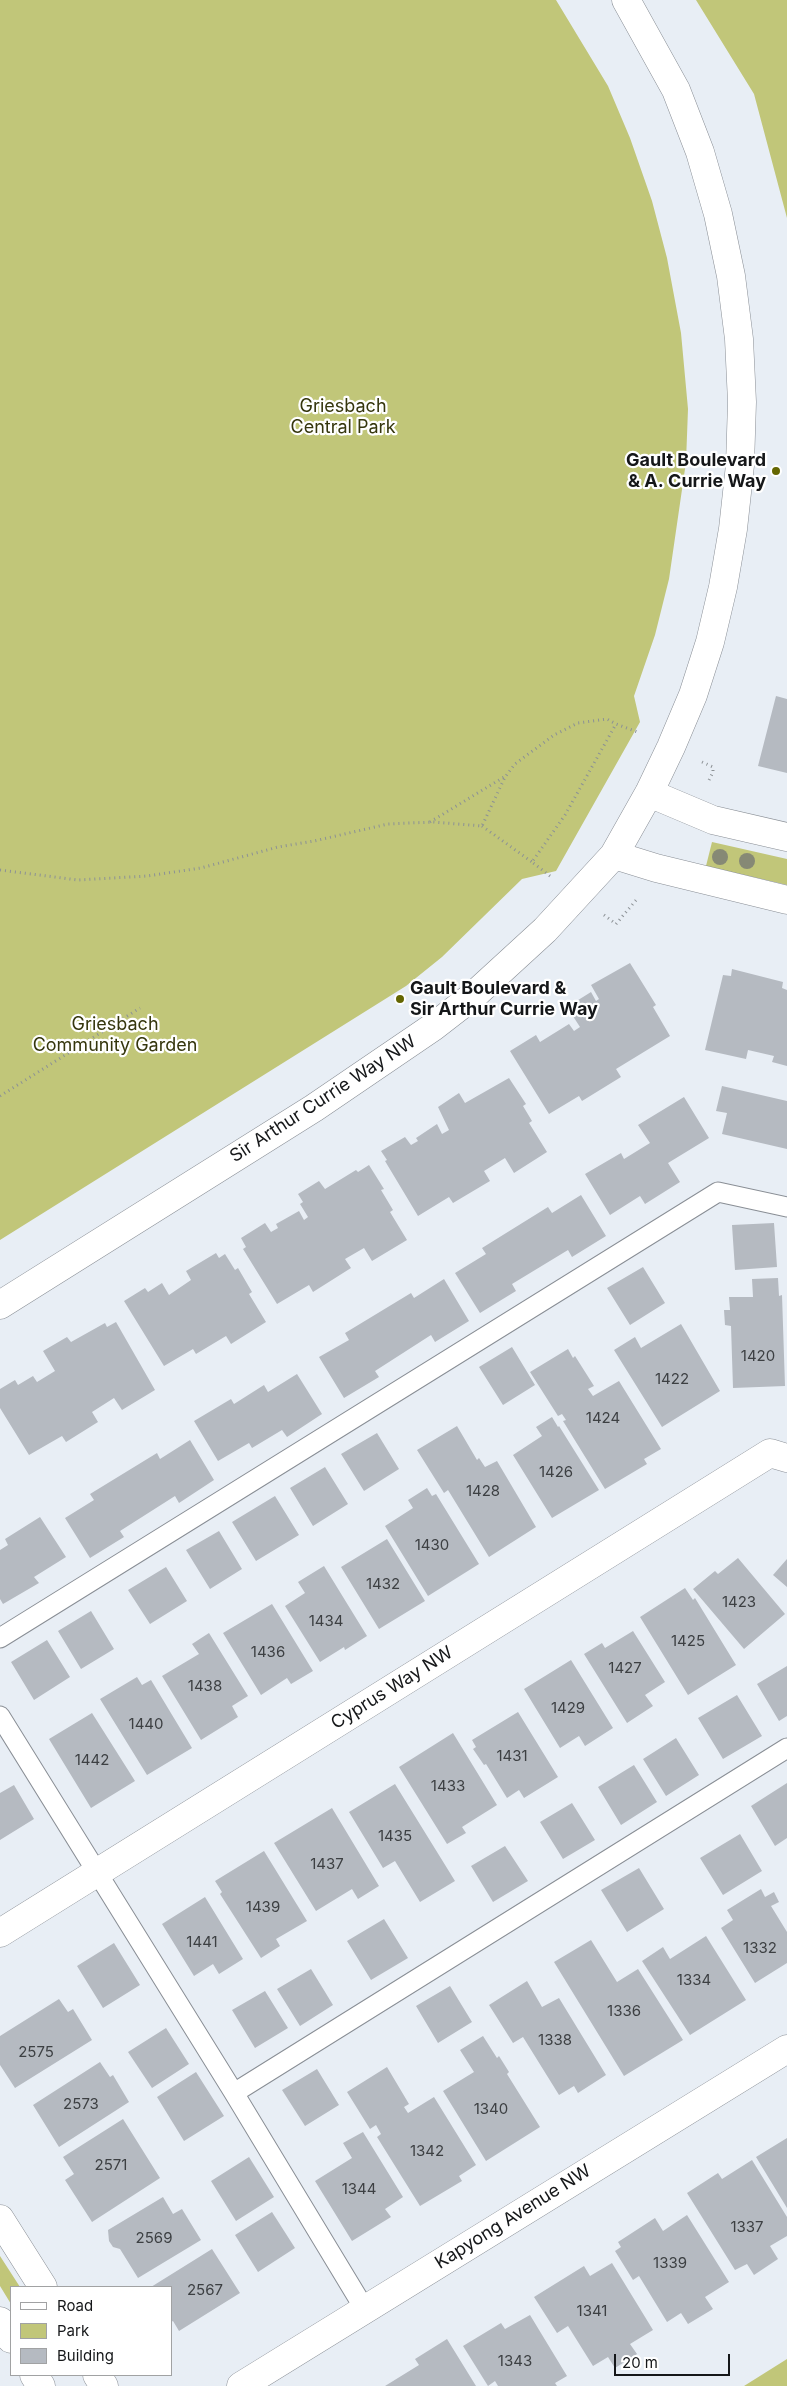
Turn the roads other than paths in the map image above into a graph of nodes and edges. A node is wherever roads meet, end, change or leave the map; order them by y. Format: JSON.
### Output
{"nodes":[{"id":1,"x":626,"y":0,"type":"edge"},
{"id":2,"x":649,"y":793,"type":"junction"},
{"id":3,"x":787,"y":837,"type":"edge"},
{"id":4,"x":614,"y":855,"type":"junction"},
{"id":5,"x":787,"y":900,"type":"edge"},
{"id":6,"x":787,"y":1207,"type":"edge"},
{"id":7,"x":0,"y":1305,"type":"edge"},
{"id":8,"x":787,"y":1458,"type":"edge"},
{"id":9,"x":0,"y":1638,"type":"edge"},
{"id":10,"x":0,"y":1716,"type":"edge"},
{"id":11,"x":787,"y":1748,"type":"edge"},
{"id":12,"x":96,"y":1872,"type":"junction"},
{"id":13,"x":0,"y":1933,"type":"edge"},
{"id":14,"x":787,"y":2049,"type":"edge"},
{"id":15,"x":234,"y":2093,"type":"junction"},
{"id":16,"x":0,"y":2219,"type":"edge"},
{"id":17,"x":41,"y":2286,"type":"edge"},
{"id":18,"x":364,"y":2308,"type":"junction"},
{"id":19,"x":0,"y":2321,"type":"edge"},
{"id":20,"x":10,"y":2337,"type":"edge"},
{"id":21,"x":241,"y":2386,"type":"edge"}],
"edges":[{"from":1,"to":2,"type":"street","name":"Sir Arthur Currie Way NW"},
{"from":2,"to":3,"type":"street"},
{"from":2,"to":4,"type":"street","name":"Sir Arthur Currie Way NW"},
{"from":4,"to":5,"type":"street"},
{"from":4,"to":7,"type":"street","name":"Sir Arthur Currie Way NW"},
{"from":6,"to":9,"type":"lane"},
{"from":8,"to":12,"type":"street","name":"Cyprus Way NW"},
{"from":10,"to":12,"type":"lane"},
{"from":11,"to":15,"type":"lane"},
{"from":12,"to":13,"type":"street","name":"Cyprus Way NW"},
{"from":12,"to":15,"type":"lane"},
{"from":14,"to":18,"type":"street","name":"Kapyong Avenue NW"},
{"from":15,"to":18,"type":"lane"},
{"from":16,"to":17,"type":"street"},
{"from":18,"to":21,"type":"street","name":"Kapyong Avenue NW"},
{"from":19,"to":20,"type":"street"}]}
